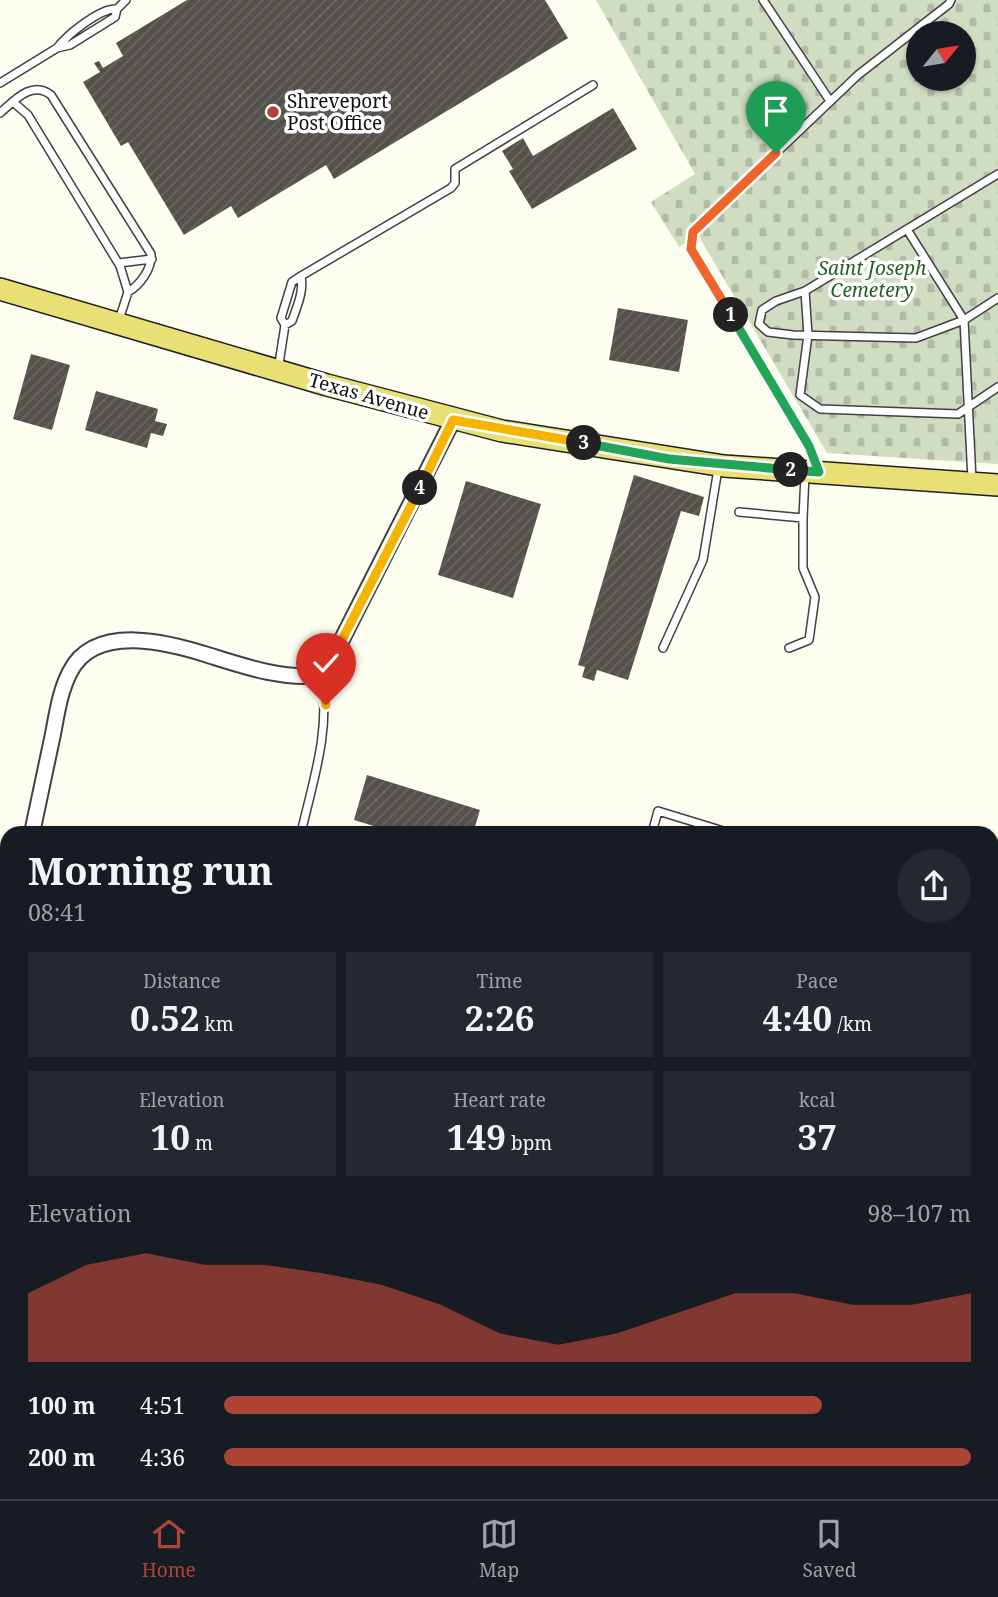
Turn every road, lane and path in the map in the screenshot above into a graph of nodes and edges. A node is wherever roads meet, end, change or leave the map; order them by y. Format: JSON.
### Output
{"nodes":[{"id":1,"x":125,"y":0,"type":"edge"},
{"id":2,"x":763,"y":0,"type":"edge"},
{"id":3,"x":951,"y":0,"type":"edge"},
{"id":4,"x":0,"y":83,"type":"edge"},
{"id":5,"x":593,"y":85,"type":"dead end"},
{"id":6,"x":830,"y":101,"type":"junction"},
{"id":7,"x":13,"y":102,"type":"junction"},
{"id":8,"x":0,"y":113,"type":"edge"},
{"id":9,"x":998,"y":174,"type":"edge"},
{"id":10,"x":908,"y":230,"type":"junction"},
{"id":11,"x":152,"y":258,"type":"junction"},
{"id":12,"x":119,"y":263,"type":"junction"},
{"id":13,"x":301,"y":276,"type":"junction"},
{"id":14,"x":0,"y":289,"type":"edge"},
{"id":15,"x":805,"y":291,"type":"junction"},
{"id":16,"x":128,"y":292,"type":"junction"},
{"id":17,"x":998,"y":298,"type":"edge"},
{"id":18,"x":964,"y":320,"type":"junction"},
{"id":19,"x":118,"y":324,"type":"junction"},
{"id":20,"x":285,"y":325,"type":"junction"},
{"id":21,"x":808,"y":335,"type":"junction"},
{"id":22,"x":278,"y":370,"type":"junction"},
{"id":23,"x":998,"y":387,"type":"edge"},
{"id":24,"x":969,"y":405,"type":"junction"},
{"id":25,"x":453,"y":420,"type":"junction"},
{"id":26,"x":719,"y":465,"type":"junction"},
{"id":27,"x":812,"y":472,"type":"junction"},
{"id":28,"x":972,"y":483,"type":"junction"},
{"id":29,"x":998,"y":485,"type":"edge"},
{"id":30,"x":738,"y":512,"type":"dead end"},
{"id":31,"x":803,"y":518,"type":"junction"},
{"id":32,"x":663,"y":648,"type":"dead end"},
{"id":33,"x":789,"y":648,"type":"dead end"},
{"id":34,"x":321,"y":675,"type":"junction"},
{"id":35,"x":34,"y":826,"type":"edge"},
{"id":36,"x":303,"y":826,"type":"edge"},
{"id":37,"x":654,"y":826,"type":"edge"},
{"id":38,"x":707,"y":826,"type":"edge"}],
"edges":[{"from":1,"to":4,"type":"lane"},
{"from":2,"to":6,"type":"lane"},
{"from":3,"to":6,"type":"lane"},
{"from":5,"to":13,"type":"lane"},
{"from":6,"to":27,"type":"lane"},
{"from":7,"to":8,"type":"lane"},
{"from":7,"to":11,"type":"lane"},
{"from":7,"to":12,"type":"lane"},
{"from":9,"to":10,"type":"lane"},
{"from":10,"to":15,"type":"lane"},
{"from":10,"to":18,"type":"lane"},
{"from":11,"to":12,"type":"lane"},
{"from":11,"to":16,"type":"lane"},
{"from":12,"to":16,"type":"lane"},
{"from":13,"to":20,"type":"lane"},
{"from":13,"to":20,"type":"lane"},
{"from":14,"to":19,"type":"main road","name":"Texas Avenue"},
{"from":15,"to":21,"type":"lane"},
{"from":15,"to":21,"type":"lane"},
{"from":16,"to":19,"type":"lane"},
{"from":17,"to":18,"type":"lane"},
{"from":18,"to":21,"type":"lane"},
{"from":18,"to":24,"type":"lane"},
{"from":19,"to":22,"type":"main road","name":"Texas Avenue"},
{"from":20,"to":22,"type":"lane"},
{"from":21,"to":24,"type":"lane"},
{"from":22,"to":25,"type":"main road","name":"Texas Avenue"},
{"from":23,"to":24,"type":"lane"},
{"from":24,"to":28,"type":"lane"},
{"from":25,"to":26,"type":"main road","name":"Texas Avenue"},
{"from":25,"to":34,"type":"street"},
{"from":26,"to":27,"type":"main road","name":"Texas Avenue"},
{"from":26,"to":32,"type":"lane"},
{"from":27,"to":28,"type":"main road","name":"Texas Avenue"},
{"from":27,"to":31,"type":"lane"},
{"from":28,"to":29,"type":"main road","name":"Texas Avenue"},
{"from":30,"to":31,"type":"lane"},
{"from":31,"to":33,"type":"lane"},
{"from":34,"to":35,"type":"street"},
{"from":34,"to":36,"type":"lane"},
{"from":37,"to":38,"type":"lane"}]}
